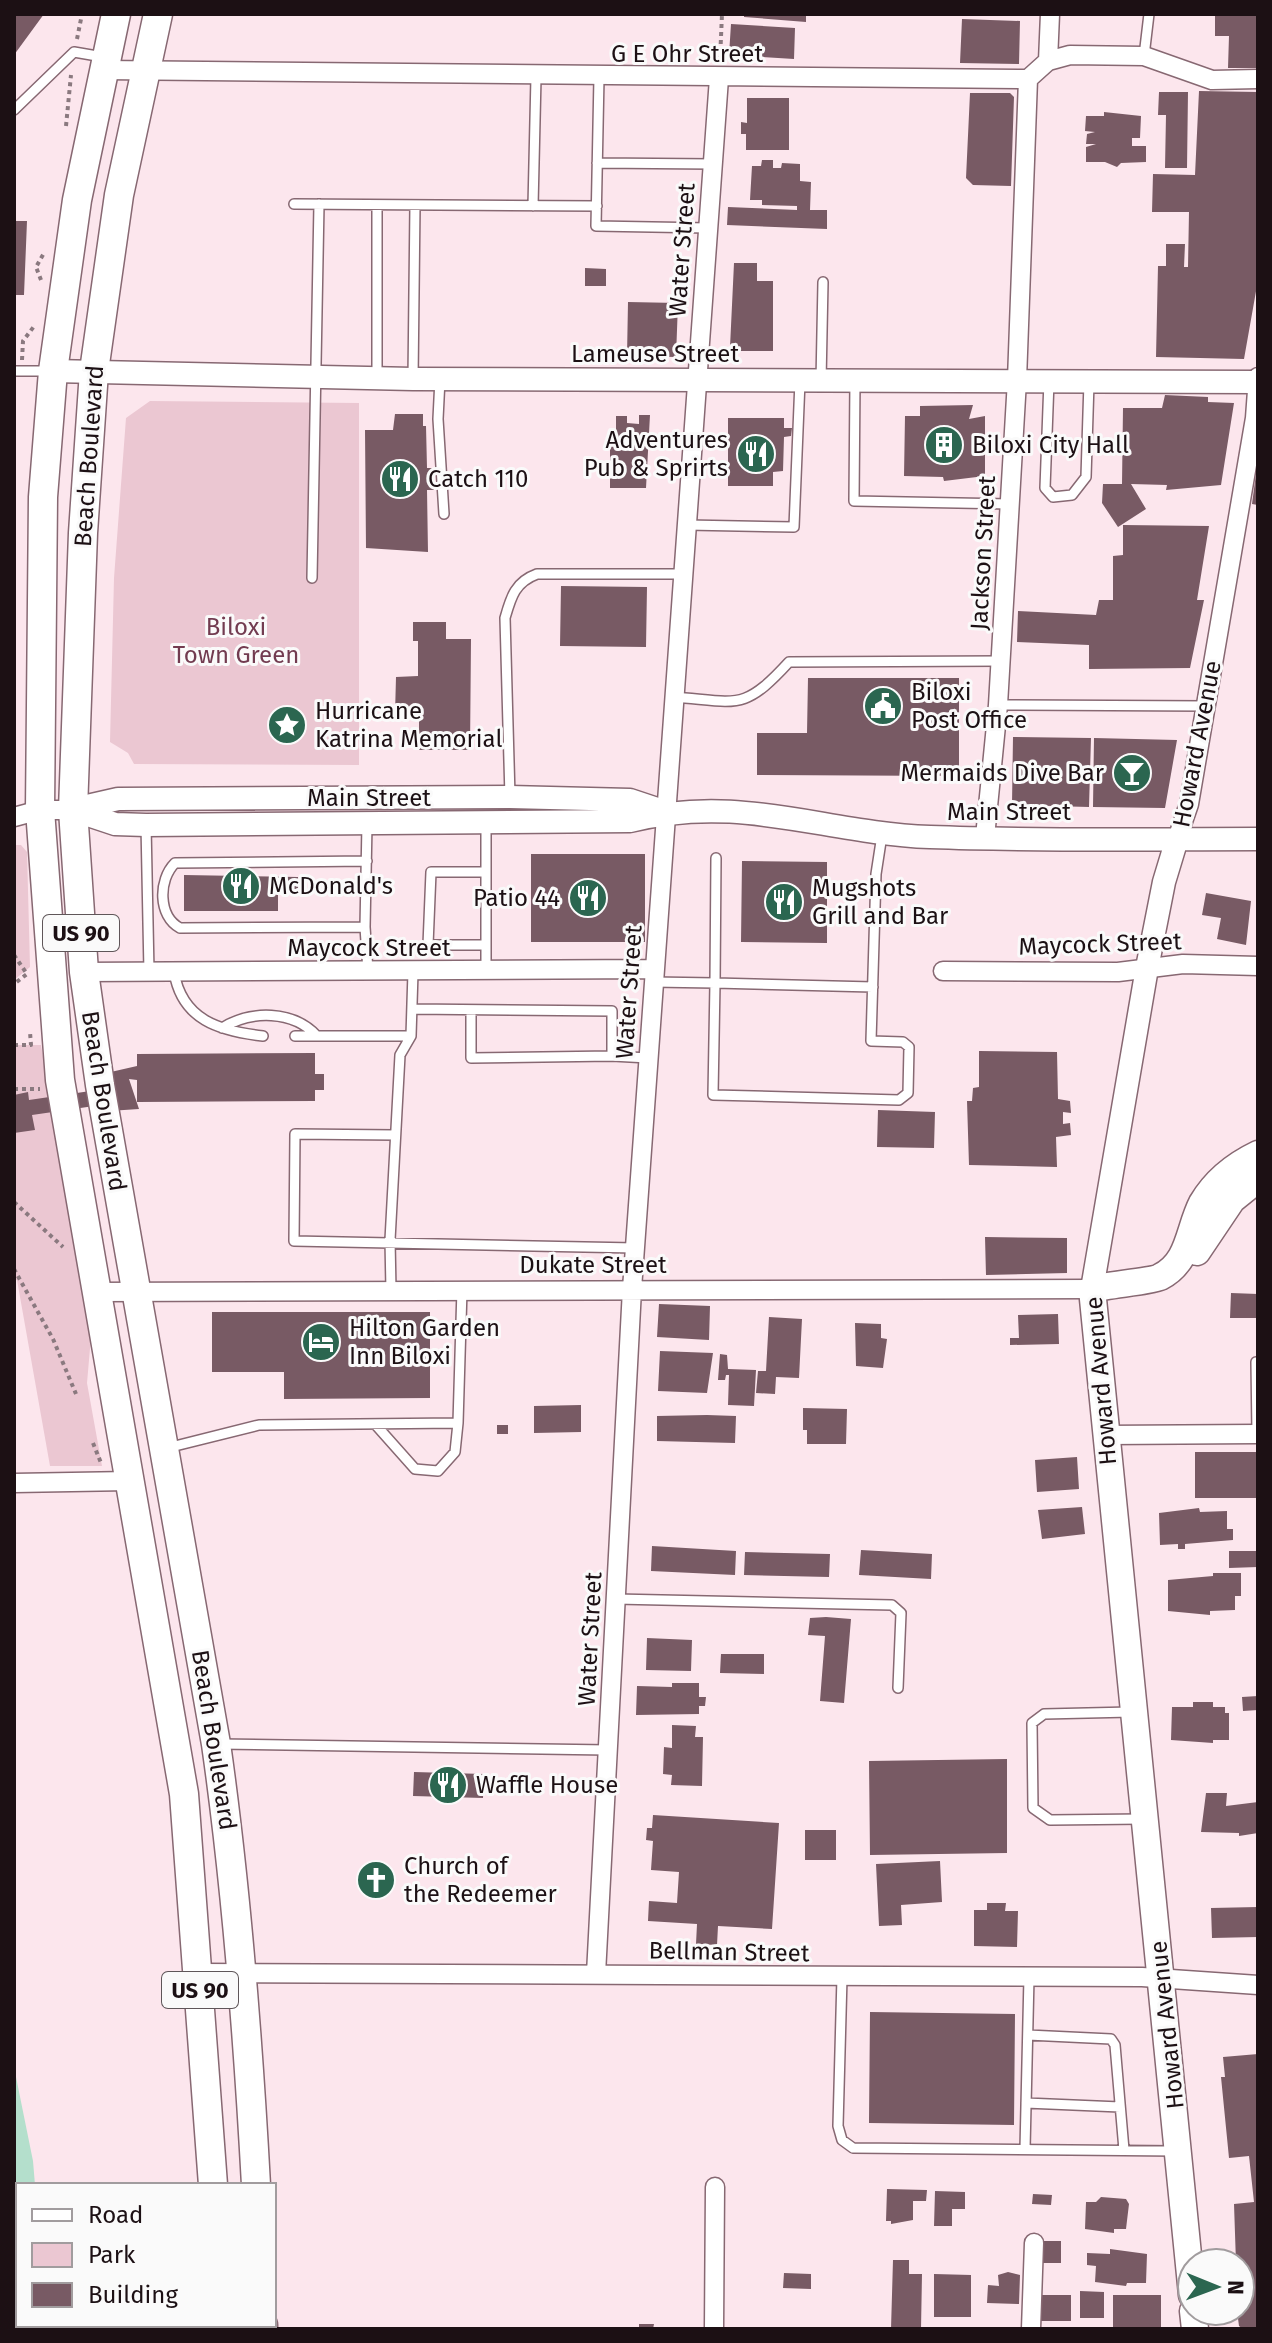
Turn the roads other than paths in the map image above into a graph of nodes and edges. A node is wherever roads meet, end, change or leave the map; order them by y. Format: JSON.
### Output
{"nodes":[{"id":1,"x":116,"y":14,"type":"edge"},
{"id":2,"x":158,"y":14,"type":"edge"},
{"id":3,"x":1050,"y":14,"type":"edge"},
{"id":4,"x":1149,"y":14,"type":"edge"},
{"id":5,"x":1144,"y":56,"type":"junction"},
{"id":6,"x":1048,"y":61,"type":"junction"},
{"id":7,"x":105,"y":64,"type":"junction"},
{"id":8,"x":143,"y":73,"type":"junction"},
{"id":9,"x":536,"y":77,"type":"junction"},
{"id":10,"x":599,"y":77,"type":"junction"},
{"id":11,"x":719,"y":78,"type":"junction"},
{"id":12,"x":1028,"y":79,"type":"junction"},
{"id":13,"x":1258,"y":79,"type":"edge"},
{"id":14,"x":14,"y":110,"type":"edge"},
{"id":15,"x":597,"y":163,"type":"junction"},
{"id":16,"x":713,"y":164,"type":"junction"},
{"id":17,"x":294,"y":204,"type":"dead end"},
{"id":18,"x":319,"y":204,"type":"junction"},
{"id":19,"x":377,"y":205,"type":"junction"},
{"id":20,"x":415,"y":205,"type":"junction"},
{"id":21,"x":533,"y":206,"type":"junction"},
{"id":22,"x":597,"y":206,"type":"junction"},
{"id":23,"x":708,"y":228,"type":"junction"},
{"id":24,"x":823,"y":282,"type":"dead end"},
{"id":25,"x":14,"y":371,"type":"edge"},
{"id":26,"x":53,"y":371,"type":"junction"},
{"id":27,"x":94,"y":371,"type":"junction"},
{"id":28,"x":314,"y":378,"type":"junction"},
{"id":29,"x":377,"y":378,"type":"junction"},
{"id":30,"x":413,"y":379,"type":"junction"},
{"id":31,"x":440,"y":379,"type":"junction"},
{"id":32,"x":697,"y":380,"type":"junction"},
{"id":33,"x":855,"y":380,"type":"junction"},
{"id":34,"x":1017,"y":380,"type":"junction"},
{"id":35,"x":1258,"y":380,"type":"edge"},
{"id":36,"x":810,"y":381,"type":"junction"},
{"id":37,"x":1049,"y":381,"type":"junction"},
{"id":38,"x":1089,"y":382,"type":"junction"},
{"id":39,"x":1010,"y":504,"type":"junction"},
{"id":40,"x":444,"y":514,"type":"dead end"},
{"id":41,"x":687,"y":525,"type":"junction"},
{"id":42,"x":683,"y":574,"type":"junction"},
{"id":43,"x":312,"y":578,"type":"dead end"},
{"id":44,"x":1001,"y":661,"type":"junction"},
{"id":45,"x":674,"y":697,"type":"junction"},
{"id":46,"x":998,"y":705,"type":"junction"},
{"id":47,"x":1206,"y":706,"type":"junction"},
{"id":48,"x":367,"y":796,"type":"junction"},
{"id":49,"x":510,"y":797,"type":"junction"},
{"id":50,"x":73,"y":810,"type":"junction"},
{"id":51,"x":666,"y":812,"type":"junction"},
{"id":52,"x":27,"y":813,"type":"edge"},
{"id":53,"x":486,"y":823,"type":"junction"},
{"id":54,"x":367,"y":824,"type":"junction"},
{"id":55,"x":146,"y":825,"type":"junction"},
{"id":56,"x":883,"y":832,"type":"junction"},
{"id":57,"x":985,"y":837,"type":"junction"},
{"id":58,"x":1177,"y":839,"type":"junction"},
{"id":59,"x":1258,"y":839,"type":"edge"},
{"id":60,"x":716,"y":858,"type":"dead end"},
{"id":61,"x":367,"y":861,"type":"junction"},
{"id":62,"x":486,"y":872,"type":"junction"},
{"id":63,"x":149,"y":922,"type":"junction"},
{"id":64,"x":169,"y":922,"type":"junction"},
{"id":65,"x":365,"y":927,"type":"junction"},
{"id":66,"x":486,"y":945,"type":"junction"},
{"id":67,"x":1258,"y":966,"type":"edge"},
{"id":68,"x":1147,"y":968,"type":"junction"},
{"id":69,"x":486,"y":971,"type":"junction"},
{"id":70,"x":943,"y":971,"type":"dead end"},
{"id":71,"x":84,"y":972,"type":"junction"},
{"id":72,"x":149,"y":972,"type":"junction"},
{"id":73,"x":174,"y":972,"type":"junction"},
{"id":74,"x":413,"y":972,"type":"junction"},
{"id":75,"x":368,"y":973,"type":"junction"},
{"id":76,"x":654,"y":975,"type":"junction"},
{"id":77,"x":715,"y":983,"type":"junction"},
{"id":78,"x":873,"y":987,"type":"junction"},
{"id":79,"x":412,"y":1009,"type":"junction"},
{"id":80,"x":471,"y":1010,"type":"junction"},
{"id":81,"x":222,"y":1028,"type":"junction"},
{"id":82,"x":263,"y":1036,"type":"dead end"},
{"id":83,"x":295,"y":1036,"type":"dead end"},
{"id":84,"x":317,"y":1036,"type":"junction"},
{"id":85,"x":411,"y":1036,"type":"junction"},
{"id":86,"x":612,"y":1056,"type":"junction"},
{"id":87,"x":648,"y":1058,"type":"junction"},
{"id":88,"x":395,"y":1135,"type":"junction"},
{"id":89,"x":1258,"y":1154,"type":"edge"},
{"id":90,"x":1258,"y":1179,"type":"edge"},
{"id":91,"x":390,"y":1240,"type":"junction"},
{"id":92,"x":635,"y":1248,"type":"junction"},
{"id":93,"x":462,"y":1289,"type":"junction"},
{"id":94,"x":632,"y":1289,"type":"junction"},
{"id":95,"x":1092,"y":1289,"type":"junction"},
{"id":96,"x":134,"y":1290,"type":"junction"},
{"id":97,"x":391,"y":1290,"type":"junction"},
{"id":98,"x":94,"y":1292,"type":"junction"},
{"id":99,"x":1256,"y":1362,"type":"edge"},
{"id":100,"x":1257,"y":1400,"type":"edge"},
{"id":101,"x":458,"y":1423,"type":"junction"},
{"id":102,"x":375,"y":1424,"type":"junction"},
{"id":103,"x":1258,"y":1434,"type":"edge"},
{"id":104,"x":1105,"y":1435,"type":"junction"},
{"id":105,"x":163,"y":1449,"type":"junction"},
{"id":106,"x":129,"y":1481,"type":"junction"},
{"id":107,"x":14,"y":1483,"type":"edge"},
{"id":108,"x":616,"y":1599,"type":"junction"},
{"id":109,"x":898,"y":1688,"type":"dead end"},
{"id":110,"x":1135,"y":1712,"type":"junction"},
{"id":111,"x":216,"y":1744,"type":"junction"},
{"id":112,"x":608,"y":1750,"type":"junction"},
{"id":113,"x":1145,"y":1819,"type":"junction"},
{"id":114,"x":244,"y":1971,"type":"junction"},
{"id":115,"x":199,"y":1973,"type":"junction"},
{"id":116,"x":596,"y":1974,"type":"junction"},
{"id":117,"x":842,"y":1977,"type":"junction"},
{"id":118,"x":1029,"y":1977,"type":"junction"},
{"id":119,"x":1163,"y":1979,"type":"junction"},
{"id":120,"x":1258,"y":1985,"type":"edge"},
{"id":121,"x":1028,"y":2035,"type":"junction"},
{"id":122,"x":1026,"y":2103,"type":"junction"},
{"id":123,"x":1120,"y":2107,"type":"junction"},
{"id":124,"x":1025,"y":2149,"type":"junction"},
{"id":125,"x":1124,"y":2150,"type":"junction"},
{"id":126,"x":1179,"y":2151,"type":"junction"},
{"id":127,"x":213,"y":2183,"type":"edge"},
{"id":128,"x":256,"y":2183,"type":"edge"},
{"id":129,"x":715,"y":2187,"type":"dead end"},
{"id":130,"x":1034,"y":2243,"type":"dead end"},
{"id":131,"x":1188,"y":2247,"type":"edge"},
{"id":132,"x":714,"y":2329,"type":"edge"},
{"id":133,"x":1031,"y":2329,"type":"edge"}],
"edges":[{"from":1,"to":7,"type":"main road","name":"Beach Boulevard","number":"US 90"},
{"from":2,"to":8,"type":"main road","name":"Beach Boulevard","number":"US 90"},
{"from":3,"to":6,"type":"street"},
{"from":4,"to":5,"type":"lane"},
{"from":5,"to":6,"type":"street"},
{"from":5,"to":13,"type":"street"},
{"from":6,"to":12,"type":"street"},
{"from":7,"to":8,"type":"street","name":"G E Ohr Street"},
{"from":7,"to":14,"type":"lane"},
{"from":7,"to":26,"type":"main road","name":"Beach Boulevard","number":"US 90"},
{"from":8,"to":9,"type":"street","name":"G E Ohr Street"},
{"from":8,"to":27,"type":"main road","name":"Beach Boulevard","number":"US 90"},
{"from":9,"to":10,"type":"street","name":"G E Ohr Street"},
{"from":9,"to":21,"type":"lane"},
{"from":10,"to":11,"type":"street","name":"G E Ohr Street"},
{"from":10,"to":15,"type":"lane"},
{"from":11,"to":12,"type":"street","name":"G E Ohr Street"},
{"from":11,"to":16,"type":"street","name":"Water Street"},
{"from":12,"to":34,"type":"street","name":"Jackson Street"},
{"from":15,"to":16,"type":"lane"},
{"from":15,"to":22,"type":"lane"},
{"from":16,"to":23,"type":"street","name":"Water Street"},
{"from":17,"to":18,"type":"lane"},
{"from":18,"to":19,"type":"lane"},
{"from":18,"to":28,"type":"lane"},
{"from":19,"to":20,"type":"lane"},
{"from":19,"to":29,"type":"lane"},
{"from":20,"to":21,"type":"lane"},
{"from":20,"to":30,"type":"lane"},
{"from":21,"to":22,"type":"lane"},
{"from":22,"to":23,"type":"lane"},
{"from":23,"to":32,"type":"street","name":"Water Street"},
{"from":24,"to":36,"type":"lane"},
{"from":25,"to":26,"type":"lane"},
{"from":26,"to":27,"type":"street","name":"Lameuse Street"},
{"from":26,"to":52,"type":"main road","name":"Beach Boulevard","number":"US 90"},
{"from":27,"to":28,"type":"street","name":"Lameuse Street"},
{"from":27,"to":50,"type":"main road","name":"Beach Boulevard","number":"US 90"},
{"from":28,"to":29,"type":"street","name":"Lameuse Street"},
{"from":28,"to":43,"type":"lane"},
{"from":29,"to":30,"type":"street","name":"Lameuse Street"},
{"from":30,"to":31,"type":"street","name":"Lameuse Street"},
{"from":31,"to":32,"type":"street","name":"Lameuse Street"},
{"from":31,"to":40,"type":"lane"},
{"from":32,"to":36,"type":"street","name":"Lameuse Street"},
{"from":32,"to":41,"type":"street","name":"Water Street"},
{"from":33,"to":34,"type":"street","name":"Lameuse Street"},
{"from":33,"to":36,"type":"street","name":"Lameuse Street"},
{"from":33,"to":39,"type":"lane"},
{"from":34,"to":37,"type":"street","name":"Lameuse Street"},
{"from":34,"to":39,"type":"street","name":"Jackson Street"},
{"from":35,"to":38,"type":"street","name":"Lameuse Street"},
{"from":35,"to":47,"type":"street","name":"Howard Avenue"},
{"from":36,"to":41,"type":"lane"},
{"from":37,"to":38,"type":"street","name":"Lameuse Street"},
{"from":37,"to":38,"type":"lane"},
{"from":39,"to":44,"type":"street","name":"Jackson Street"},
{"from":41,"to":42,"type":"street","name":"Water Street"},
{"from":42,"to":45,"type":"street","name":"Water Street"},
{"from":42,"to":49,"type":"lane"},
{"from":44,"to":45,"type":"lane"},
{"from":44,"to":46,"type":"street","name":"Jackson Street"},
{"from":45,"to":51,"type":"street","name":"Water Street"},
{"from":46,"to":47,"type":"lane"},
{"from":46,"to":57,"type":"street","name":"Jackson Street"},
{"from":47,"to":58,"type":"street","name":"Howard Avenue"},
{"from":48,"to":49,"type":"street","name":"Main Street"},
{"from":48,"to":50,"type":"street","name":"Main Street"},
{"from":48,"to":54,"type":"lane"},
{"from":49,"to":51,"type":"street","name":"Main Street"},
{"from":50,"to":52,"type":"street","name":"Main Street"},
{"from":50,"to":55,"type":"street","name":"Main Street"},
{"from":50,"to":71,"type":"main road","name":"Beach Boulevard","number":"US 90"},
{"from":51,"to":53,"type":"street","name":"Main Street"},
{"from":51,"to":56,"type":"street","name":"Main Street"},
{"from":51,"to":76,"type":"street","name":"Water Street"},
{"from":52,"to":98,"type":"main road","name":"Beach Boulevard","number":"US 90"},
{"from":53,"to":54,"type":"street","name":"Main Street"},
{"from":53,"to":62,"type":"lane"},
{"from":54,"to":55,"type":"street","name":"Main Street"},
{"from":54,"to":61,"type":"lane"},
{"from":55,"to":63,"type":"lane"},
{"from":56,"to":57,"type":"street","name":"Main Street"},
{"from":56,"to":78,"type":"lane"},
{"from":57,"to":58,"type":"street","name":"Main Street"},
{"from":58,"to":59,"type":"street","name":"Main Street"},
{"from":58,"to":68,"type":"street","name":"Howard Avenue"},
{"from":60,"to":77,"type":"lane"},
{"from":61,"to":64,"type":"lane"},
{"from":61,"to":65,"type":"lane"},
{"from":62,"to":66,"type":"lane"},
{"from":62,"to":66,"type":"lane"},
{"from":63,"to":64,"type":"lane"},
{"from":63,"to":72,"type":"lane"},
{"from":64,"to":65,"type":"lane"},
{"from":65,"to":75,"type":"lane"},
{"from":66,"to":69,"type":"lane"},
{"from":67,"to":68,"type":"street","name":"Maycock Street"},
{"from":68,"to":70,"type":"street","name":"Maycock Street"},
{"from":68,"to":95,"type":"street","name":"Howard Avenue"},
{"from":69,"to":74,"type":"street","name":"Maycock Street"},
{"from":69,"to":76,"type":"street","name":"Maycock Street"},
{"from":71,"to":72,"type":"street","name":"Maycock Street"},
{"from":71,"to":96,"type":"main road","name":"Beach Boulevard","number":"US 90"},
{"from":72,"to":73,"type":"street","name":"Maycock Street"},
{"from":73,"to":75,"type":"street","name":"Maycock Street"},
{"from":73,"to":81,"type":"lane"},
{"from":74,"to":75,"type":"street","name":"Maycock Street"},
{"from":74,"to":79,"type":"lane"},
{"from":76,"to":77,"type":"lane"},
{"from":76,"to":87,"type":"street","name":"Water Street"},
{"from":77,"to":78,"type":"lane"},
{"from":77,"to":78,"type":"lane"},
{"from":79,"to":80,"type":"lane"},
{"from":79,"to":85,"type":"lane"},
{"from":80,"to":86,"type":"lane"},
{"from":80,"to":86,"type":"lane"},
{"from":81,"to":82,"type":"lane"},
{"from":81,"to":84,"type":"lane"},
{"from":83,"to":84,"type":"lane"},
{"from":84,"to":85,"type":"lane"},
{"from":85,"to":88,"type":"lane"},
{"from":86,"to":87,"type":"lane"},
{"from":87,"to":92,"type":"street","name":"Water Street"},
{"from":88,"to":91,"type":"lane"},
{"from":88,"to":91,"type":"lane"},
{"from":89,"to":95,"type":"main road"},
{"from":90,"to":95,"type":"main road"},
{"from":91,"to":92,"type":"lane"},
{"from":91,"to":97,"type":"lane"},
{"from":92,"to":94,"type":"street","name":"Water Street"},
{"from":93,"to":94,"type":"street","name":"Dukate Street"},
{"from":93,"to":97,"type":"street","name":"Dukate Street"},
{"from":93,"to":101,"type":"lane"},
{"from":94,"to":95,"type":"street","name":"Dukate Street"},
{"from":94,"to":108,"type":"street","name":"Water Street"},
{"from":95,"to":104,"type":"main road","name":"Howard Avenue"},
{"from":96,"to":97,"type":"street","name":"Dukate Street"},
{"from":96,"to":98,"type":"street","name":"Dukate Street"},
{"from":96,"to":105,"type":"main road","name":"Beach Boulevard","number":"US 90"},
{"from":98,"to":106,"type":"main road","name":"Beach Boulevard","number":"US 90"},
{"from":99,"to":100,"type":"lane"},
{"from":100,"to":103,"type":"lane"},
{"from":101,"to":102,"type":"lane"},
{"from":101,"to":102,"type":"lane"},
{"from":102,"to":105,"type":"lane"},
{"from":103,"to":104,"type":"street"},
{"from":104,"to":110,"type":"main road","name":"Howard Avenue"},
{"from":105,"to":111,"type":"main road","name":"Beach Boulevard","number":"US 90"},
{"from":106,"to":107,"type":"street"},
{"from":106,"to":115,"type":"main road","name":"Beach Boulevard","number":"US 90"},
{"from":108,"to":109,"type":"lane"},
{"from":108,"to":112,"type":"street","name":"Water Street"},
{"from":110,"to":113,"type":"main road","name":"Howard Avenue"},
{"from":110,"to":113,"type":"lane"},
{"from":111,"to":112,"type":"lane"},
{"from":111,"to":114,"type":"main road","name":"Beach Boulevard","number":"US 90"},
{"from":112,"to":116,"type":"street","name":"Water Street"},
{"from":113,"to":119,"type":"main road","name":"Howard Avenue"},
{"from":114,"to":115,"type":"street","name":"Bellman Street"},
{"from":114,"to":116,"type":"street","name":"Bellman Street"},
{"from":114,"to":128,"type":"main road","name":"Beach Boulevard","number":"US 90"},
{"from":115,"to":127,"type":"main road","name":"Beach Boulevard","number":"US 90"},
{"from":116,"to":117,"type":"street","name":"Bellman Street"},
{"from":117,"to":118,"type":"street","name":"Bellman Street"},
{"from":117,"to":124,"type":"lane"},
{"from":118,"to":119,"type":"street","name":"Bellman Street"},
{"from":118,"to":121,"type":"lane"},
{"from":119,"to":120,"type":"street","name":"Bellman Street"},
{"from":119,"to":126,"type":"main road","name":"Howard Avenue"},
{"from":121,"to":122,"type":"lane"},
{"from":121,"to":123,"type":"lane"},
{"from":122,"to":123,"type":"lane"},
{"from":122,"to":124,"type":"lane"},
{"from":123,"to":125,"type":"lane"},
{"from":124,"to":125,"type":"lane"},
{"from":125,"to":126,"type":"lane"},
{"from":126,"to":131,"type":"main road","name":"Howard Avenue"},
{"from":129,"to":132,"type":"street"},
{"from":130,"to":133,"type":"street"}]}
